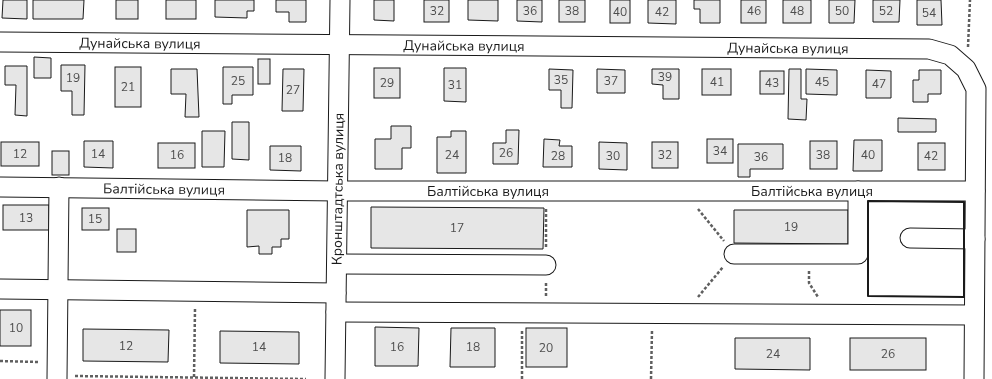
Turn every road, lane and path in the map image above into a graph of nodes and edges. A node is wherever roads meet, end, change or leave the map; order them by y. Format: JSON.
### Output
{"nodes":[{"id":1,"x":340,"y":0,"type":"edge"},
{"id":2,"x":970,"y":0,"type":"edge"},
{"id":3,"x":0,"y":42,"type":"edge"},
{"id":4,"x":339,"y":44,"type":"junction"},
{"id":5,"x":966,"y":70,"type":"junction"},
{"id":6,"x":0,"y":187,"type":"edge"},
{"id":7,"x":58,"y":187,"type":"junction"},
{"id":8,"x":338,"y":191,"type":"junction"},
{"id":9,"x":683,"y":191,"type":"junction"},
{"id":10,"x":858,"y":191,"type":"junction"},
{"id":11,"x":975,"y":191,"type":"junction"},
{"id":12,"x":910,"y":238,"type":"dead end"},
{"id":13,"x":975,"y":239,"type":"junction"},
{"id":14,"x":734,"y":254,"type":"junction"},
{"id":15,"x":809,"y":254,"type":"junction"},
{"id":16,"x":337,"y":264,"type":"junction"},
{"id":17,"x":546,"y":265,"type":"dead end"},
{"id":18,"x":0,"y":289,"type":"edge"},
{"id":19,"x":58,"y":289,"type":"junction"},
{"id":20,"x":195,"y":291,"type":"junction"},
{"id":21,"x":336,"y":293,"type":"junction"},
{"id":22,"x":336,"y":312,"type":"junction"},
{"id":23,"x":522,"y":313,"type":"junction"},
{"id":24,"x":652,"y":314,"type":"junction"},
{"id":25,"x":684,"y":314,"type":"junction"},
{"id":26,"x":827,"y":315,"type":"junction"},
{"id":27,"x":974,"y":315,"type":"junction"},
{"id":28,"x":0,"y":361,"type":"edge"},
{"id":29,"x":61,"y":372,"type":"edge"},
{"id":30,"x":194,"y":378,"type":"junction"},
{"id":31,"x":306,"y":379,"type":"edge"},
{"id":32,"x":335,"y":379,"type":"edge"},
{"id":33,"x":522,"y":379,"type":"edge"},
{"id":34,"x":651,"y":379,"type":"edge"},
{"id":35,"x":974,"y":379,"type":"edge"}],
"edges":[{"from":1,"to":4,"type":"street","name":"Кронштадтська вулиця"},
{"from":2,"to":5,"type":"path"},
{"from":3,"to":4,"type":"street","name":"Дунайська вулиця"},
{"from":4,"to":5,"type":"street","name":"Дунайська вулиця"},
{"from":4,"to":8,"type":"street","name":"Кронштадтська вулиця"},
{"from":5,"to":11,"type":"street","name":"Дунайська вулиця"},
{"from":6,"to":7,"type":"street","name":"Балтійська вулиця"},
{"from":7,"to":8,"type":"street","name":"Балтійська вулиця"},
{"from":7,"to":19,"type":"street"},
{"from":8,"to":9,"type":"street","name":"Балтійська вулиця"},
{"from":8,"to":16,"type":"street","name":"Кронштадтська вулиця"},
{"from":9,"to":10,"type":"street","name":"Балтійська вулиця"},
{"from":9,"to":14,"type":"path"},
{"from":10,"to":11,"type":"street","name":"Балтійська вулиця"},
{"from":10,"to":15,"type":"street"},
{"from":11,"to":13,"type":"street","name":"Дунайська вулиця"},
{"from":12,"to":13,"type":"street"},
{"from":13,"to":27,"type":"street","name":"Дунайська вулиця"},
{"from":14,"to":15,"type":"street"},
{"from":14,"to":25,"type":"path"},
{"from":15,"to":26,"type":"path"},
{"from":16,"to":17,"type":"street"},
{"from":16,"to":21,"type":"street","name":"Кронштадтська вулиця"},
{"from":18,"to":19,"type":"street"},
{"from":19,"to":20,"type":"street"},
{"from":19,"to":29,"type":"street"},
{"from":20,"to":21,"type":"street"},
{"from":20,"to":30,"type":"path"},
{"from":21,"to":22,"type":"street","name":"Кронштадтська вулиця"},
{"from":22,"to":23,"type":"street"},
{"from":22,"to":32,"type":"street","name":"Кронштадтська вулиця"},
{"from":23,"to":24,"type":"street"},
{"from":23,"to":33,"type":"path"},
{"from":24,"to":25,"type":"street"},
{"from":24,"to":34,"type":"path"},
{"from":25,"to":26,"type":"street"},
{"from":26,"to":27,"type":"street"},
{"from":27,"to":35,"type":"street","name":"Дунайська вулиця"},
{"from":28,"to":29,"type":"path"},
{"from":29,"to":30,"type":"path"},
{"from":30,"to":31,"type":"path"}]}
